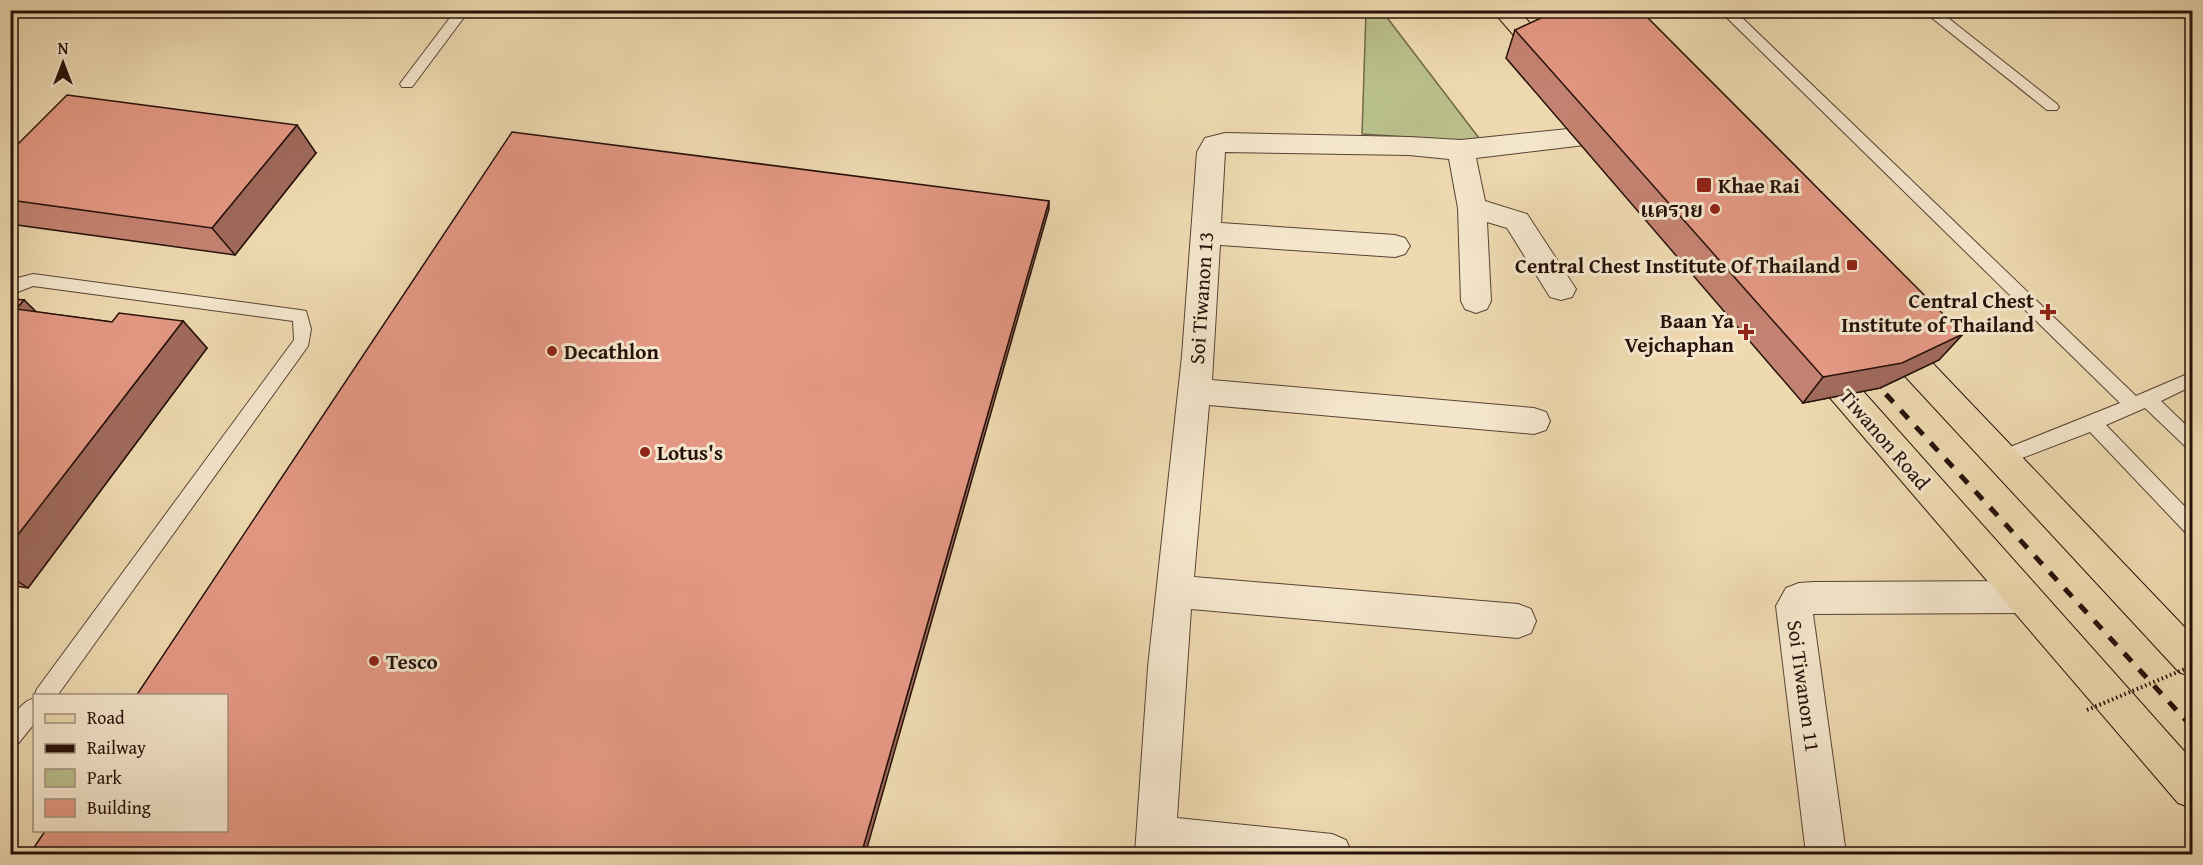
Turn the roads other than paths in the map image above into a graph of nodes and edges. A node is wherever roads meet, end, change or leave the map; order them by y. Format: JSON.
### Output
{"nodes":[{"id":1,"x":444,"y":10,"type":"edge"},
{"id":2,"x":489,"y":10,"type":"edge"},
{"id":3,"x":1504,"y":10,"type":"edge"},
{"id":4,"x":1726,"y":10,"type":"edge"},
{"id":5,"x":1929,"y":10,"type":"edge"},
{"id":6,"x":461,"y":12,"type":"junction"},
{"id":7,"x":1568,"y":81,"type":"edge"},
{"id":8,"x":407,"y":84,"type":"dead end"},
{"id":9,"x":1593,"y":107,"type":"edge"},
{"id":10,"x":2052,"y":107,"type":"dead end"},
{"id":11,"x":1624,"y":142,"type":"joint"},
{"id":12,"x":1461,"y":150,"type":"junction"},
{"id":13,"x":1472,"y":208,"type":"junction"},
{"id":14,"x":1205,"y":233,"type":"junction"},
{"id":15,"x":1395,"y":246,"type":"dead end"},
{"id":16,"x":12,"y":286,"type":"edge"},
{"id":17,"x":1561,"y":288,"type":"dead end"},
{"id":18,"x":1476,"y":301,"type":"dead end"},
{"id":19,"x":1867,"y":315,"type":"edge"},
{"id":20,"x":1797,"y":339,"type":"edge"},
{"id":21,"x":2193,"y":379,"type":"edge"},
{"id":22,"x":1194,"y":391,"type":"junction"},
{"id":23,"x":2140,"y":401,"type":"junction"},
{"id":24,"x":1534,"y":421,"type":"dead end"},
{"id":25,"x":2093,"y":423,"type":"junction"},
{"id":26,"x":2193,"y":442,"type":"edge"},
{"id":27,"x":2001,"y":458,"type":"junction"},
{"id":28,"x":2193,"y":526,"type":"edge"},
{"id":29,"x":1175,"y":592,"type":"junction"},
{"id":30,"x":2024,"y":597,"type":"junction"},
{"id":31,"x":1518,"y":621,"type":"dead end"},
{"id":32,"x":2193,"y":660,"type":"edge"},
{"id":33,"x":45,"y":694,"type":"edge"},
{"id":34,"x":33,"y":709,"type":"edge"},
{"id":35,"x":10,"y":738,"type":"edge"},
{"id":36,"x":2193,"y":789,"type":"edge"},
{"id":37,"x":1156,"y":845,"type":"edge"},
{"id":38,"x":1332,"y":855,"type":"edge"},
{"id":39,"x":1826,"y":855,"type":"edge"}],
"edges":[{"from":1,"to":6,"type":"lane"},
{"from":2,"to":6,"type":"lane"},
{"from":3,"to":7,"type":"main road"},
{"from":4,"to":23,"type":"lane"},
{"from":5,"to":10,"type":"lane"},
{"from":6,"to":8,"type":"lane"},
{"from":9,"to":11,"type":"main road"},
{"from":11,"to":12,"type":"street","name":"Soi Tiwanon 13"},
{"from":12,"to":13,"type":"street"},
{"from":12,"to":14,"type":"street","name":"Soi Tiwanon 13"},
{"from":13,"to":17,"type":"street"},
{"from":13,"to":18,"type":"street"},
{"from":14,"to":15,"type":"street"},
{"from":14,"to":22,"type":"street","name":"Soi Tiwanon 13"},
{"from":16,"to":33,"type":"lane"},
{"from":19,"to":27,"type":"main road"},
{"from":20,"to":30,"type":"main road","name":"Tiwanon Road"},
{"from":21,"to":23,"type":"lane"},
{"from":22,"to":24,"type":"street"},
{"from":22,"to":29,"type":"street","name":"Soi Tiwanon 13"},
{"from":23,"to":25,"type":"lane"},
{"from":23,"to":26,"type":"lane"},
{"from":25,"to":27,"type":"lane"},
{"from":25,"to":28,"type":"lane"},
{"from":27,"to":32,"type":"main road"},
{"from":29,"to":31,"type":"street"},
{"from":29,"to":37,"type":"street","name":"Soi Tiwanon 13"},
{"from":30,"to":36,"type":"main road","name":"Tiwanon Road"},
{"from":30,"to":39,"type":"street","name":"Soi Tiwanon 11"},
{"from":34,"to":35,"type":"lane"},
{"from":37,"to":38,"type":"street"}]}
